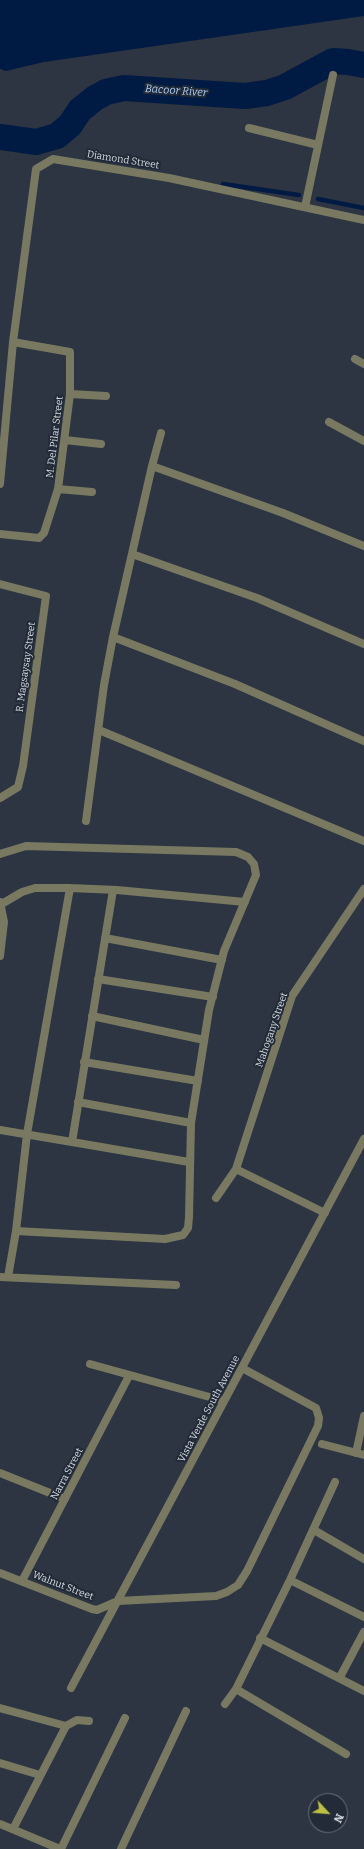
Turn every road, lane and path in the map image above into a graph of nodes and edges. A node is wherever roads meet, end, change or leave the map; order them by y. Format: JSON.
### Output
{"nodes":[{"id":1,"x":333,"y":75,"type":"dead end"},
{"id":2,"x":249,"y":128,"type":"dead end"},
{"id":3,"x":318,"y":145,"type":"junction"},
{"id":4,"x":305,"y":207,"type":"junction"},
{"id":5,"x":364,"y":220,"type":"edge"},
{"id":6,"x":13,"y":342,"type":"junction"},
{"id":7,"x":355,"y":360,"type":"dead end"},
{"id":8,"x":364,"y":364,"type":"edge"},
{"id":9,"x":70,"y":394,"type":"junction"},
{"id":10,"x":106,"y":396,"type":"dead end"},
{"id":11,"x":329,"y":422,"type":"dead end"},
{"id":12,"x":161,"y":433,"type":"dead end"},
{"id":13,"x":65,"y":440,"type":"junction"},
{"id":14,"x":364,"y":441,"type":"edge"},
{"id":15,"x":101,"y":444,"type":"dead end"},
{"id":16,"x":152,"y":466,"type":"junction"},
{"id":17,"x":1,"y":471,"type":"edge"},
{"id":18,"x":0,"y":484,"type":"edge"},
{"id":19,"x":58,"y":489,"type":"junction"},
{"id":20,"x":92,"y":492,"type":"dead end"},
{"id":21,"x":0,"y":534,"type":"edge"},
{"id":22,"x":364,"y":546,"type":"edge"},
{"id":23,"x":132,"y":554,"type":"junction"},
{"id":24,"x":0,"y":584,"type":"edge"},
{"id":25,"x":113,"y":637,"type":"junction"},
{"id":26,"x":364,"y":644,"type":"edge"},
{"id":27,"x":99,"y":730,"type":"junction"},
{"id":28,"x":364,"y":741,"type":"edge"},
{"id":29,"x":0,"y":798,"type":"edge"},
{"id":30,"x":86,"y":821,"type":"dead end"},
{"id":31,"x":364,"y":841,"type":"edge"},
{"id":32,"x":0,"y":854,"type":"edge"},
{"id":33,"x":70,"y":888,"type":"junction"},
{"id":34,"x":364,"y":889,"type":"edge"},
{"id":35,"x":113,"y":890,"type":"junction"},
{"id":36,"x":245,"y":902,"type":"junction"},
{"id":37,"x":0,"y":904,"type":"edge"},
{"id":38,"x":105,"y":938,"type":"junction"},
{"id":39,"x":0,"y":956,"type":"edge"},
{"id":40,"x":222,"y":960,"type":"junction"},
{"id":41,"x":98,"y":979,"type":"junction"},
{"id":42,"x":213,"y":997,"type":"junction"},
{"id":43,"x":92,"y":1016,"type":"junction"},
{"id":44,"x":204,"y":1040,"type":"junction"},
{"id":45,"x":84,"y":1062,"type":"junction"},
{"id":46,"x":198,"y":1081,"type":"junction"},
{"id":47,"x":78,"y":1102,"type":"junction"},
{"id":48,"x":191,"y":1123,"type":"junction"},
{"id":49,"x":0,"y":1130,"type":"edge"},
{"id":50,"x":27,"y":1134,"type":"junction"},
{"id":51,"x":364,"y":1139,"type":"edge"},
{"id":52,"x":72,"y":1142,"type":"junction"},
{"id":53,"x":362,"y":1151,"type":"edge"},
{"id":54,"x":189,"y":1162,"type":"junction"},
{"id":55,"x":236,"y":1169,"type":"junction"},
{"id":56,"x":216,"y":1198,"type":"dead end"},
{"id":57,"x":324,"y":1213,"type":"junction"},
{"id":58,"x":16,"y":1231,"type":"junction"},
{"id":59,"x":4,"y":1277,"type":"edge"},
{"id":60,"x":176,"y":1284,"type":"dead end"},
{"id":61,"x":90,"y":1364,"type":"dead end"},
{"id":62,"x":242,"y":1368,"type":"junction"},
{"id":63,"x":129,"y":1376,"type":"junction"},
{"id":64,"x":224,"y":1401,"type":"junction"},
{"id":65,"x":364,"y":1416,"type":"edge"},
{"id":66,"x":322,"y":1444,"type":"dead end"},
{"id":67,"x":360,"y":1454,"type":"edge"},
{"id":68,"x":0,"y":1473,"type":"edge"},
{"id":69,"x":335,"y":1482,"type":"dead end"},
{"id":70,"x":65,"y":1499,"type":"junction"},
{"id":71,"x":314,"y":1530,"type":"junction"},
{"id":72,"x":364,"y":1559,"type":"edge"},
{"id":73,"x":0,"y":1574,"type":"edge"},
{"id":74,"x":290,"y":1580,"type":"junction"},
{"id":75,"x":22,"y":1581,"type":"junction"},
{"id":76,"x":118,"y":1601,"type":"junction"},
{"id":77,"x":364,"y":1617,"type":"edge"},
{"id":78,"x":364,"y":1632,"type":"edge"},
{"id":79,"x":260,"y":1638,"type":"junction"},
{"id":80,"x":340,"y":1677,"type":"junction"},
{"id":81,"x":71,"y":1688,"type":"dead end"},
{"id":82,"x":236,"y":1689,"type":"junction"},
{"id":83,"x":364,"y":1691,"type":"edge"},
{"id":84,"x":225,"y":1704,"type":"dead end"},
{"id":85,"x":0,"y":1708,"type":"edge"},
{"id":86,"x":186,"y":1711,"type":"dead end"},
{"id":87,"x":125,"y":1718,"type":"dead end"},
{"id":88,"x":89,"y":1721,"type":"dead end"},
{"id":89,"x":66,"y":1726,"type":"junction"},
{"id":90,"x":346,"y":1754,"type":"dead end"},
{"id":91,"x":0,"y":1763,"type":"edge"},
{"id":92,"x":40,"y":1775,"type":"junction"},
{"id":93,"x":0,"y":1824,"type":"edge"},
{"id":94,"x":13,"y":1829,"type":"junction"},
{"id":95,"x":61,"y":1849,"type":"edge"},
{"id":96,"x":121,"y":1849,"type":"edge"}],
"edges":[{"from":1,"to":3,"type":"street"},
{"from":2,"to":3,"type":"street"},
{"from":3,"to":4,"type":"street"},
{"from":4,"to":5,"type":"street","name":"Diamond Street"},
{"from":4,"to":6,"type":"street","name":"Diamond Street"},
{"from":6,"to":9,"type":"street","name":"M. Del Pilar Street"},
{"from":6,"to":17,"type":"street","name":"Diamond Street"},
{"from":7,"to":8,"type":"street"},
{"from":9,"to":10,"type":"street"},
{"from":9,"to":13,"type":"street","name":"M. Del Pilar Street"},
{"from":11,"to":14,"type":"street"},
{"from":12,"to":16,"type":"street"},
{"from":13,"to":15,"type":"street"},
{"from":13,"to":19,"type":"street","name":"M. Del Pilar Street"},
{"from":16,"to":22,"type":"street"},
{"from":16,"to":23,"type":"street"},
{"from":17,"to":18,"type":"street","name":"Diamond Street"},
{"from":19,"to":20,"type":"street"},
{"from":19,"to":21,"type":"street","name":"M. Del Pilar Street"},
{"from":23,"to":25,"type":"street"},
{"from":23,"to":26,"type":"street"},
{"from":24,"to":29,"type":"street","name":"R. Magsaysay Street"},
{"from":25,"to":27,"type":"street"},
{"from":25,"to":28,"type":"street"},
{"from":27,"to":30,"type":"street"},
{"from":27,"to":31,"type":"street"},
{"from":32,"to":36,"type":"street"},
{"from":33,"to":35,"type":"street"},
{"from":33,"to":37,"type":"street"},
{"from":33,"to":50,"type":"street"},
{"from":34,"to":55,"type":"street","name":"Mahogany Street"},
{"from":35,"to":36,"type":"street"},
{"from":35,"to":38,"type":"street"},
{"from":36,"to":40,"type":"street"},
{"from":37,"to":39,"type":"street"},
{"from":38,"to":40,"type":"street"},
{"from":38,"to":41,"type":"street"},
{"from":40,"to":42,"type":"street"},
{"from":41,"to":42,"type":"street"},
{"from":41,"to":43,"type":"street"},
{"from":42,"to":44,"type":"street"},
{"from":43,"to":44,"type":"street"},
{"from":43,"to":45,"type":"street"},
{"from":44,"to":46,"type":"street"},
{"from":45,"to":46,"type":"street"},
{"from":45,"to":47,"type":"street"},
{"from":46,"to":48,"type":"street"},
{"from":47,"to":48,"type":"street"},
{"from":47,"to":52,"type":"street"},
{"from":48,"to":54,"type":"street"},
{"from":49,"to":50,"type":"street"},
{"from":50,"to":52,"type":"street"},
{"from":50,"to":58,"type":"street"},
{"from":51,"to":53,"type":"street","name":"Vista Verde South Avenue"},
{"from":52,"to":54,"type":"street"},
{"from":53,"to":57,"type":"street","name":"Vista Verde South Avenue"},
{"from":54,"to":58,"type":"street"},
{"from":55,"to":56,"type":"street","name":"Mahogany Street"},
{"from":55,"to":57,"type":"street"},
{"from":57,"to":62,"type":"street","name":"Vista Verde South Avenue"},
{"from":58,"to":59,"type":"street"},
{"from":59,"to":60,"type":"street"},
{"from":61,"to":63,"type":"street"},
{"from":62,"to":64,"type":"street","name":"Vista Verde South Avenue"},
{"from":62,"to":76,"type":"street"},
{"from":63,"to":64,"type":"street"},
{"from":63,"to":70,"type":"street","name":"Narra Street"},
{"from":64,"to":76,"type":"street","name":"Vista Verde South Avenue"},
{"from":65,"to":67,"type":"street"},
{"from":66,"to":67,"type":"street"},
{"from":68,"to":70,"type":"street"},
{"from":69,"to":71,"type":"street"},
{"from":70,"to":75,"type":"street","name":"Narra Street"},
{"from":71,"to":72,"type":"street"},
{"from":71,"to":74,"type":"street"},
{"from":73,"to":75,"type":"street","name":"Walnut Street"},
{"from":74,"to":77,"type":"street"},
{"from":74,"to":79,"type":"street"},
{"from":75,"to":76,"type":"street","name":"Walnut Street"},
{"from":76,"to":81,"type":"street","name":"Vista Verde South Avenue"},
{"from":78,"to":80,"type":"street"},
{"from":79,"to":80,"type":"street"},
{"from":79,"to":82,"type":"street"},
{"from":80,"to":83,"type":"street"},
{"from":82,"to":84,"type":"street"},
{"from":82,"to":90,"type":"street"},
{"from":85,"to":89,"type":"street"},
{"from":86,"to":96,"type":"street"},
{"from":87,"to":95,"type":"street"},
{"from":88,"to":89,"type":"street"},
{"from":89,"to":92,"type":"street"},
{"from":91,"to":92,"type":"street"},
{"from":92,"to":94,"type":"street"},
{"from":93,"to":94,"type":"street"},
{"from":94,"to":95,"type":"street"}]}
